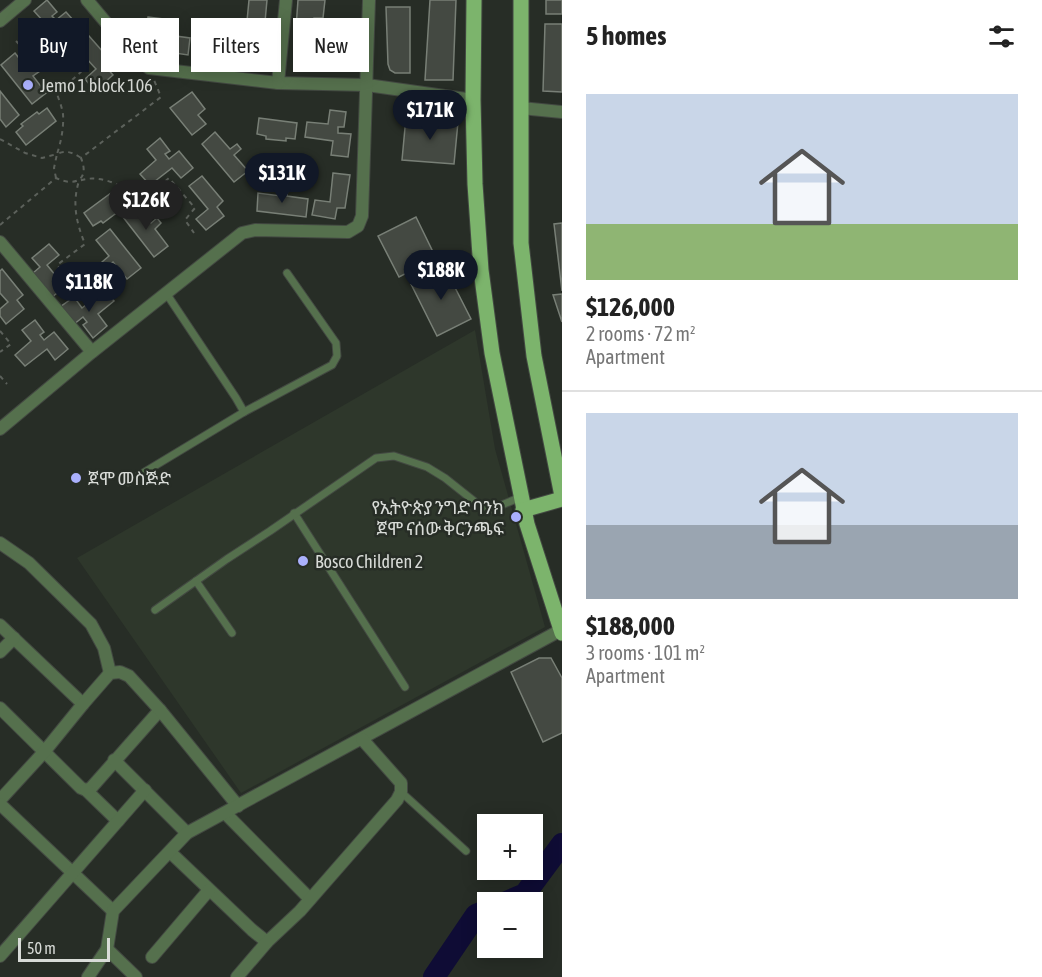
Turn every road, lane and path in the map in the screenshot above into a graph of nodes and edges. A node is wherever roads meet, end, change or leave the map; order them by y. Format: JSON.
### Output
{"nodes":[{"id":1,"x":25,"y":0,"type":"edge"},
{"id":2,"x":87,"y":0,"type":"edge"},
{"id":3,"x":286,"y":0,"type":"edge"},
{"id":4,"x":369,"y":0,"type":"edge"},
{"id":5,"x":474,"y":0,"type":"edge"},
{"id":6,"x":521,"y":0,"type":"edge"},
{"id":7,"x":102,"y":18,"type":"edge"},
{"id":8,"x":0,"y":21,"type":"edge"},
{"id":9,"x":15,"y":40,"type":"dead end"},
{"id":10,"x":179,"y":71,"type":"edge"},
{"id":11,"x":151,"y":72,"type":"edge"},
{"id":12,"x":278,"y":83,"type":"junction"},
{"id":13,"x":368,"y":85,"type":"junction"},
{"id":14,"x":473,"y":100,"type":"junction"},
{"id":15,"x":521,"y":108,"type":"junction"},
{"id":16,"x":562,"y":112,"type":"edge"},
{"id":17,"x":0,"y":139,"type":"edge"},
{"id":18,"x":57,"y":154,"type":"junction"},
{"id":19,"x":81,"y":158,"type":"junction"},
{"id":20,"x":56,"y":178,"type":"junction"},
{"id":21,"x":79,"y":181,"type":"junction"},
{"id":22,"x":0,"y":225,"type":"edge"},
{"id":23,"x":194,"y":233,"type":"dead end"},
{"id":24,"x":0,"y":242,"type":"edge"},
{"id":25,"x":287,"y":273,"type":"dead end"},
{"id":26,"x":166,"y":293,"type":"junction"},
{"id":27,"x":117,"y":296,"type":"dead end"},
{"id":28,"x":0,"y":331,"type":"edge"},
{"id":29,"x":0,"y":352,"type":"edge"},
{"id":30,"x":92,"y":352,"type":"junction"},
{"id":31,"x":0,"y":376,"type":"edge"},
{"id":32,"x":6,"y":384,"type":"dead end"},
{"id":33,"x":244,"y":412,"type":"junction"},
{"id":34,"x":0,"y":429,"type":"edge"},
{"id":35,"x":128,"y":482,"type":"dead end"},
{"id":36,"x":562,"y":497,"type":"edge"},
{"id":37,"x":522,"y":503,"type":"junction"},
{"id":38,"x":294,"y":513,"type":"junction"},
{"id":39,"x":0,"y":543,"type":"edge"},
{"id":40,"x":196,"y":581,"type":"junction"},
{"id":41,"x":155,"y":610,"type":"dead end"},
{"id":42,"x":0,"y":625,"type":"edge"},
{"id":43,"x":561,"y":632,"type":"edge"},
{"id":44,"x":232,"y":633,"type":"dead end"},
{"id":45,"x":14,"y":638,"type":"junction"},
{"id":46,"x":0,"y":652,"type":"edge"},
{"id":47,"x":110,"y":673,"type":"junction"},
{"id":48,"x":405,"y":687,"type":"dead end"},
{"id":49,"x":83,"y":704,"type":"junction"},
{"id":50,"x":160,"y":710,"type":"junction"},
{"id":51,"x":1,"y":711,"type":"edge"},
{"id":52,"x":362,"y":739,"type":"junction"},
{"id":53,"x":44,"y":752,"type":"junction"},
{"id":54,"x":114,"y":760,"type":"junction"},
{"id":55,"x":86,"y":790,"type":"junction"},
{"id":56,"x":145,"y":790,"type":"junction"},
{"id":57,"x":401,"y":792,"type":"junction"},
{"id":58,"x":0,"y":802,"type":"edge"},
{"id":59,"x":238,"y":806,"type":"junction"},
{"id":60,"x":225,"y":813,"type":"junction"},
{"id":61,"x":118,"y":820,"type":"junction"},
{"id":62,"x":187,"y":833,"type":"junction"},
{"id":63,"x":170,"y":852,"type":"junction"},
{"id":64,"x":466,"y":852,"type":"dead end"},
{"id":65,"x":72,"y":873,"type":"junction"},
{"id":66,"x":209,"y":890,"type":"junction"},
{"id":67,"x":310,"y":899,"type":"junction"},
{"id":68,"x":113,"y":911,"type":"junction"},
{"id":69,"x":267,"y":942,"type":"junction"},
{"id":70,"x":107,"y":949,"type":"junction"},
{"id":71,"x":0,"y":956,"type":"edge"},
{"id":72,"x":152,"y":957,"type":"dead end"},
{"id":73,"x":88,"y":977,"type":"edge"},
{"id":74,"x":136,"y":977,"type":"edge"},
{"id":75,"x":237,"y":977,"type":"edge"}],
"edges":[{"from":1,"to":8,"type":"street"},
{"from":2,"to":7,"type":"street"},
{"from":3,"to":12,"type":"street"},
{"from":4,"to":13,"type":"street"},
{"from":5,"to":14,"type":"main road"},
{"from":6,"to":15,"type":"main road"},
{"from":9,"to":18,"type":"path"},
{"from":10,"to":12,"type":"street"},
{"from":11,"to":19,"type":"path"},
{"from":12,"to":13,"type":"street"},
{"from":13,"to":14,"type":"street"},
{"from":13,"to":26,"type":"street"},
{"from":14,"to":37,"type":"main road"},
{"from":15,"to":16,"type":"street"},
{"from":15,"to":36,"type":"main road"},
{"from":17,"to":18,"type":"path"},
{"from":18,"to":19,"type":"path"},
{"from":18,"to":20,"type":"path"},
{"from":19,"to":21,"type":"path"},
{"from":20,"to":21,"type":"path"},
{"from":20,"to":22,"type":"path"},
{"from":21,"to":23,"type":"path"},
{"from":21,"to":27,"type":"path"},
{"from":24,"to":30,"type":"street"},
{"from":25,"to":33,"type":"lane"},
{"from":26,"to":30,"type":"street"},
{"from":26,"to":33,"type":"lane"},
{"from":28,"to":29,"type":"path"},
{"from":30,"to":34,"type":"street"},
{"from":31,"to":32,"type":"path"},
{"from":33,"to":35,"type":"lane"},
{"from":36,"to":37,"type":"main road"},
{"from":37,"to":38,"type":"lane"},
{"from":37,"to":43,"type":"main road"},
{"from":38,"to":40,"type":"lane"},
{"from":38,"to":48,"type":"lane"},
{"from":39,"to":47,"type":"street"},
{"from":40,"to":41,"type":"lane"},
{"from":40,"to":44,"type":"lane"},
{"from":42,"to":45,"type":"street"},
{"from":43,"to":52,"type":"street"},
{"from":45,"to":46,"type":"street"},
{"from":45,"to":49,"type":"street"},
{"from":47,"to":49,"type":"street"},
{"from":47,"to":50,"type":"street"},
{"from":49,"to":53,"type":"street"},
{"from":50,"to":54,"type":"street"},
{"from":50,"to":59,"type":"street"},
{"from":51,"to":53,"type":"street"},
{"from":52,"to":57,"type":"street"},
{"from":52,"to":59,"type":"street"},
{"from":53,"to":55,"type":"street"},
{"from":53,"to":58,"type":"street"},
{"from":54,"to":55,"type":"street"},
{"from":54,"to":56,"type":"street"},
{"from":55,"to":61,"type":"street"},
{"from":56,"to":61,"type":"street"},
{"from":56,"to":62,"type":"street"},
{"from":57,"to":64,"type":"lane"},
{"from":57,"to":67,"type":"street"},
{"from":58,"to":65,"type":"street"},
{"from":59,"to":60,"type":"street"},
{"from":60,"to":62,"type":"street"},
{"from":60,"to":67,"type":"street"},
{"from":61,"to":65,"type":"street"},
{"from":62,"to":63,"type":"street"},
{"from":63,"to":66,"type":"street"},
{"from":63,"to":68,"type":"street"},
{"from":65,"to":68,"type":"street"},
{"from":65,"to":71,"type":"street"},
{"from":66,"to":69,"type":"street"},
{"from":66,"to":72,"type":"street"},
{"from":67,"to":69,"type":"street"},
{"from":68,"to":70,"type":"street"},
{"from":69,"to":75,"type":"street"},
{"from":70,"to":73,"type":"street"},
{"from":70,"to":74,"type":"street"}]}
